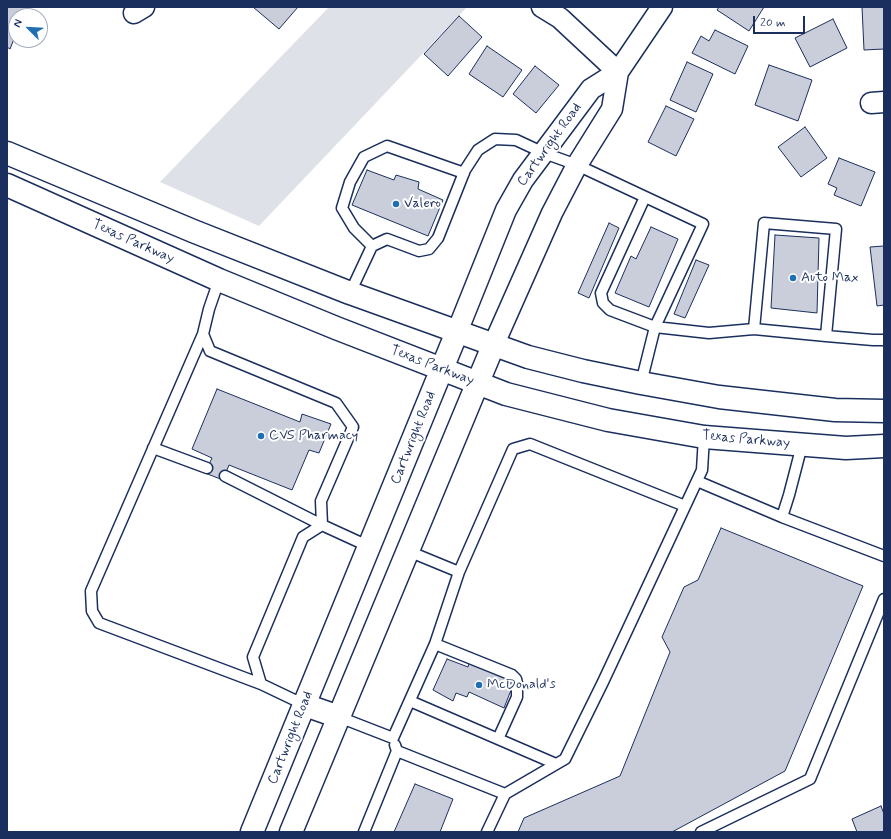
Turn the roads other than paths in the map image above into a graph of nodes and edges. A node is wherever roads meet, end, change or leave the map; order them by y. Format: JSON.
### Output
{"nodes":[{"id":1,"x":542,"y":7,"type":"edge"},
{"id":2,"x":662,"y":7,"type":"edge"},
{"id":3,"x":618,"y":72,"type":"junction"},
{"id":4,"x":7,"y":153,"type":"edge"},
{"id":5,"x":544,"y":153,"type":"junction"},
{"id":6,"x":577,"y":165,"type":"junction"},
{"id":7,"x":464,"y":172,"type":"junction"},
{"id":8,"x":7,"y":185,"type":"edge"},
{"id":9,"x":645,"y":197,"type":"junction"},
{"id":10,"x":372,"y":246,"type":"junction"},
{"id":11,"x":219,"y":280,"type":"junction"},
{"id":12,"x":350,"y":293,"type":"junction"},
{"id":13,"x":655,"y":327,"type":"junction"},
{"id":14,"x":754,"y":329,"type":"junction"},
{"id":15,"x":457,"y":332,"type":"junction"},
{"id":16,"x":203,"y":334,"type":"junction"},
{"id":17,"x":826,"y":336,"type":"junction"},
{"id":18,"x":884,"y":340,"type":"edge"},
{"id":19,"x":493,"y":346,"type":"junction"},
{"id":20,"x":442,"y":370,"type":"junction"},
{"id":21,"x":477,"y":383,"type":"junction"},
{"id":22,"x":641,"y":384,"type":"junction"},
{"id":23,"x":884,"y":411,"type":"edge"},
{"id":24,"x":704,"y":437,"type":"junction"},
{"id":25,"x":802,"y":445,"type":"junction"},
{"id":26,"x":884,"y":446,"type":"edge"},
{"id":27,"x":153,"y":448,"type":"junction"},
{"id":28,"x":207,"y":468,"type":"dead end"},
{"id":29,"x":224,"y":476,"type":"dead end"},
{"id":30,"x":697,"y":480,"type":"junction"},
{"id":31,"x":685,"y":506,"type":"junction"},
{"id":32,"x":782,"y":517,"type":"junction"},
{"id":33,"x":322,"y":525,"type":"junction"},
{"id":34,"x":370,"y":547,"type":"junction"},
{"id":35,"x":408,"y":551,"type":"junction"},
{"id":36,"x":884,"y":556,"type":"edge"},
{"id":37,"x":459,"y":572,"type":"junction"},
{"id":38,"x":884,"y":599,"type":"edge"},
{"id":39,"x":435,"y":644,"type":"junction"},
{"id":40,"x":261,"y":684,"type":"junction"},
{"id":41,"x":410,"y":701,"type":"junction"},
{"id":42,"x":305,"y":705,"type":"junction"},
{"id":43,"x":339,"y":717,"type":"junction"},
{"id":44,"x":393,"y":738,"type":"junction"},
{"id":45,"x":498,"y":739,"type":"junction"},
{"id":46,"x":397,"y":751,"type":"junction"},
{"id":47,"x":556,"y":764,"type":"junction"},
{"id":48,"x":505,"y":794,"type":"junction"},
{"id":49,"x":252,"y":832,"type":"edge"},
{"id":50,"x":291,"y":832,"type":"edge"},
{"id":51,"x":364,"y":832,"type":"edge"},
{"id":52,"x":487,"y":832,"type":"edge"},
{"id":53,"x":701,"y":832,"type":"edge"}],
"edges":[{"from":1,"to":3,"type":"street"},
{"from":2,"to":3,"type":"street","name":"Cartwright Road"},
{"from":3,"to":5,"type":"street","name":"Cartwright Road"},
{"from":3,"to":6,"type":"street","name":"Cartwright Road"},
{"from":4,"to":12,"type":"main road"},
{"from":5,"to":6,"type":"lane"},
{"from":5,"to":7,"type":"lane"},
{"from":5,"to":15,"type":"street","name":"Cartwright Road"},
{"from":6,"to":9,"type":"lane"},
{"from":6,"to":19,"type":"street","name":"Cartwright Road"},
{"from":7,"to":10,"type":"lane"},
{"from":7,"to":10,"type":"lane"},
{"from":8,"to":11,"type":"main road","name":"Texas Parkway"},
{"from":9,"to":13,"type":"lane"},
{"from":9,"to":13,"type":"lane"},
{"from":10,"to":12,"type":"lane"},
{"from":11,"to":16,"type":"lane"},
{"from":11,"to":20,"type":"main road","name":"Texas Parkway"},
{"from":12,"to":15,"type":"main road"},
{"from":13,"to":14,"type":"lane"},
{"from":13,"to":22,"type":"lane"},
{"from":14,"to":17,"type":"lane"},
{"from":14,"to":17,"type":"lane"},
{"from":15,"to":19,"type":"main road"},
{"from":15,"to":20,"type":"main road","name":"Cartwright Road"},
{"from":16,"to":27,"type":"lane"},
{"from":16,"to":33,"type":"lane"},
{"from":17,"to":18,"type":"lane"},
{"from":19,"to":21,"type":"main road","name":"Cartwright Road"},
{"from":19,"to":22,"type":"main road"},
{"from":20,"to":21,"type":"main road","name":"Texas Parkway"},
{"from":20,"to":34,"type":"main road","name":"Cartwright Road"},
{"from":21,"to":24,"type":"main road","name":"Texas Parkway"},
{"from":21,"to":35,"type":"main road","name":"Cartwright Road"},
{"from":22,"to":23,"type":"main road"},
{"from":24,"to":25,"type":"main road","name":"Texas Parkway"},
{"from":24,"to":30,"type":"lane"},
{"from":25,"to":26,"type":"main road","name":"Texas Parkway"},
{"from":25,"to":32,"type":"lane"},
{"from":27,"to":28,"type":"lane"},
{"from":27,"to":40,"type":"lane"},
{"from":29,"to":33,"type":"lane"},
{"from":30,"to":31,"type":"lane"},
{"from":30,"to":32,"type":"lane"},
{"from":31,"to":37,"type":"lane"},
{"from":31,"to":47,"type":"lane"},
{"from":32,"to":36,"type":"lane"},
{"from":33,"to":34,"type":"lane"},
{"from":33,"to":40,"type":"lane"},
{"from":34,"to":42,"type":"main road","name":"Cartwright Road"},
{"from":35,"to":37,"type":"lane"},
{"from":35,"to":43,"type":"main road","name":"Cartwright Road"},
{"from":37,"to":39,"type":"lane"},
{"from":38,"to":53,"type":"lane"},
{"from":39,"to":41,"type":"lane"},
{"from":39,"to":45,"type":"lane"},
{"from":40,"to":42,"type":"lane"},
{"from":41,"to":44,"type":"lane"},
{"from":41,"to":45,"type":"lane"},
{"from":42,"to":43,"type":"main road"},
{"from":42,"to":49,"type":"main road","name":"Cartwright Road"},
{"from":43,"to":44,"type":"lane"},
{"from":43,"to":50,"type":"main road","name":"Cartwright Road"},
{"from":44,"to":46,"type":"lane"},
{"from":45,"to":47,"type":"lane"},
{"from":46,"to":48,"type":"lane"},
{"from":46,"to":51,"type":"lane"},
{"from":47,"to":48,"type":"lane"},
{"from":48,"to":52,"type":"lane"}]}
